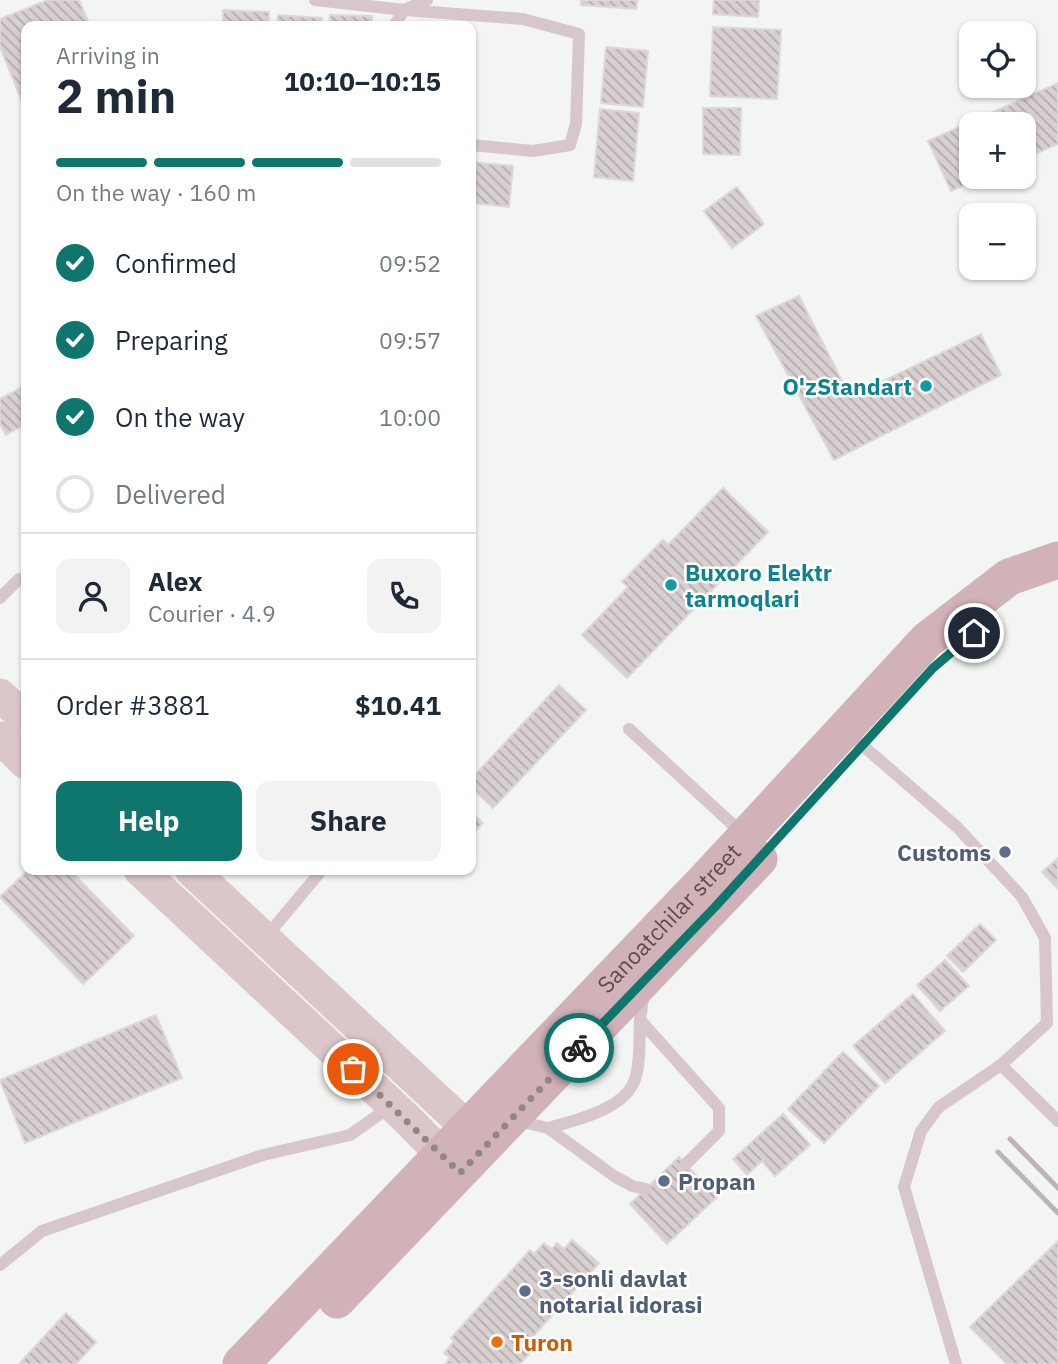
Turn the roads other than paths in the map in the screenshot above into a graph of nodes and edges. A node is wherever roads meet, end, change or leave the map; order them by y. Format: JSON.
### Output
{"nodes":[{"id":1,"x":315,"y":0,"type":"edge"},
{"id":2,"x":427,"y":0,"type":"edge"},
{"id":3,"x":404,"y":10,"type":"junction"},
{"id":4,"x":397,"y":21,"type":"edge"},
{"id":5,"x":476,"y":145,"type":"edge"},
{"id":6,"x":1058,"y":561,"type":"edge"},
{"id":7,"x":19,"y":579,"type":"dead end"},
{"id":8,"x":1058,"y":581,"type":"edge"},
{"id":9,"x":0,"y":598,"type":"edge"},
{"id":10,"x":0,"y":695,"type":"edge"},
{"id":11,"x":21,"y":714,"type":"edge"},
{"id":12,"x":629,"y":729,"type":"dead end"},
{"id":13,"x":853,"y":737,"type":"junction"},
{"id":14,"x":0,"y":738,"type":"edge"},
{"id":15,"x":21,"y":758,"type":"edge"},
{"id":16,"x":746,"y":836,"type":"junction"},
{"id":17,"x":145,"y":875,"type":"edge"},
{"id":18,"x":196,"y":875,"type":"edge"},
{"id":19,"x":318,"y":875,"type":"edge"},
{"id":20,"x":265,"y":938,"type":"junction"},
{"id":21,"x":645,"y":979,"type":"junction"},
{"id":22,"x":640,"y":1020,"type":"junction"},
{"id":23,"x":1001,"y":1065,"type":"junction"},
{"id":24,"x":392,"y":1105,"type":"junction"},
{"id":25,"x":1058,"y":1121,"type":"edge"},
{"id":26,"x":548,"y":1128,"type":"junction"},
{"id":27,"x":488,"y":1130,"type":"junction"},
{"id":28,"x":451,"y":1163,"type":"junction"},
{"id":29,"x":686,"y":1164,"type":"dead end"},
{"id":30,"x":646,"y":1189,"type":"dead end"},
{"id":31,"x":0,"y":1265,"type":"edge"},
{"id":32,"x":241,"y":1364,"type":"edge"},
{"id":33,"x":275,"y":1364,"type":"edge"},
{"id":34,"x":956,"y":1364,"type":"edge"}],
"edges":[{"from":1,"to":3,"type":"lane"},
{"from":2,"to":3,"type":"lane"},
{"from":3,"to":4,"type":"lane"},
{"from":3,"to":5,"type":"lane"},
{"from":6,"to":13,"type":"main road","name":"Sanoatchilar street"},
{"from":7,"to":9,"type":"lane"},
{"from":8,"to":13,"type":"main road","name":"Sanoatchilar street"},
{"from":10,"to":11,"type":"main road"},
{"from":12,"to":16,"type":"lane"},
{"from":13,"to":16,"type":"main road","name":"Sanoatchilar street"},
{"from":13,"to":21,"type":"main road","name":"Sanoatchilar street"},
{"from":13,"to":23,"type":"lane"},
{"from":14,"to":15,"type":"main road"},
{"from":16,"to":27,"type":"main road","name":"Sanoatchilar street"},
{"from":17,"to":24,"type":"main road"},
{"from":18,"to":20,"type":"main road"},
{"from":19,"to":20,"type":"lane"},
{"from":20,"to":27,"type":"main road"},
{"from":21,"to":22,"type":"lane"},
{"from":21,"to":27,"type":"main road","name":"Sanoatchilar street"},
{"from":22,"to":26,"type":"lane"},
{"from":22,"to":29,"type":"lane"},
{"from":23,"to":25,"type":"lane"},
{"from":23,"to":34,"type":"lane"},
{"from":24,"to":28,"type":"main road"},
{"from":24,"to":31,"type":"lane"},
{"from":26,"to":27,"type":"lane"},
{"from":26,"to":30,"type":"lane"},
{"from":27,"to":28,"type":"main road","name":"Sanoatchilar street"},
{"from":28,"to":32,"type":"main road","name":"Sanoatchilar street"},
{"from":28,"to":33,"type":"main road","name":"Sanoatchilar street"}]}
